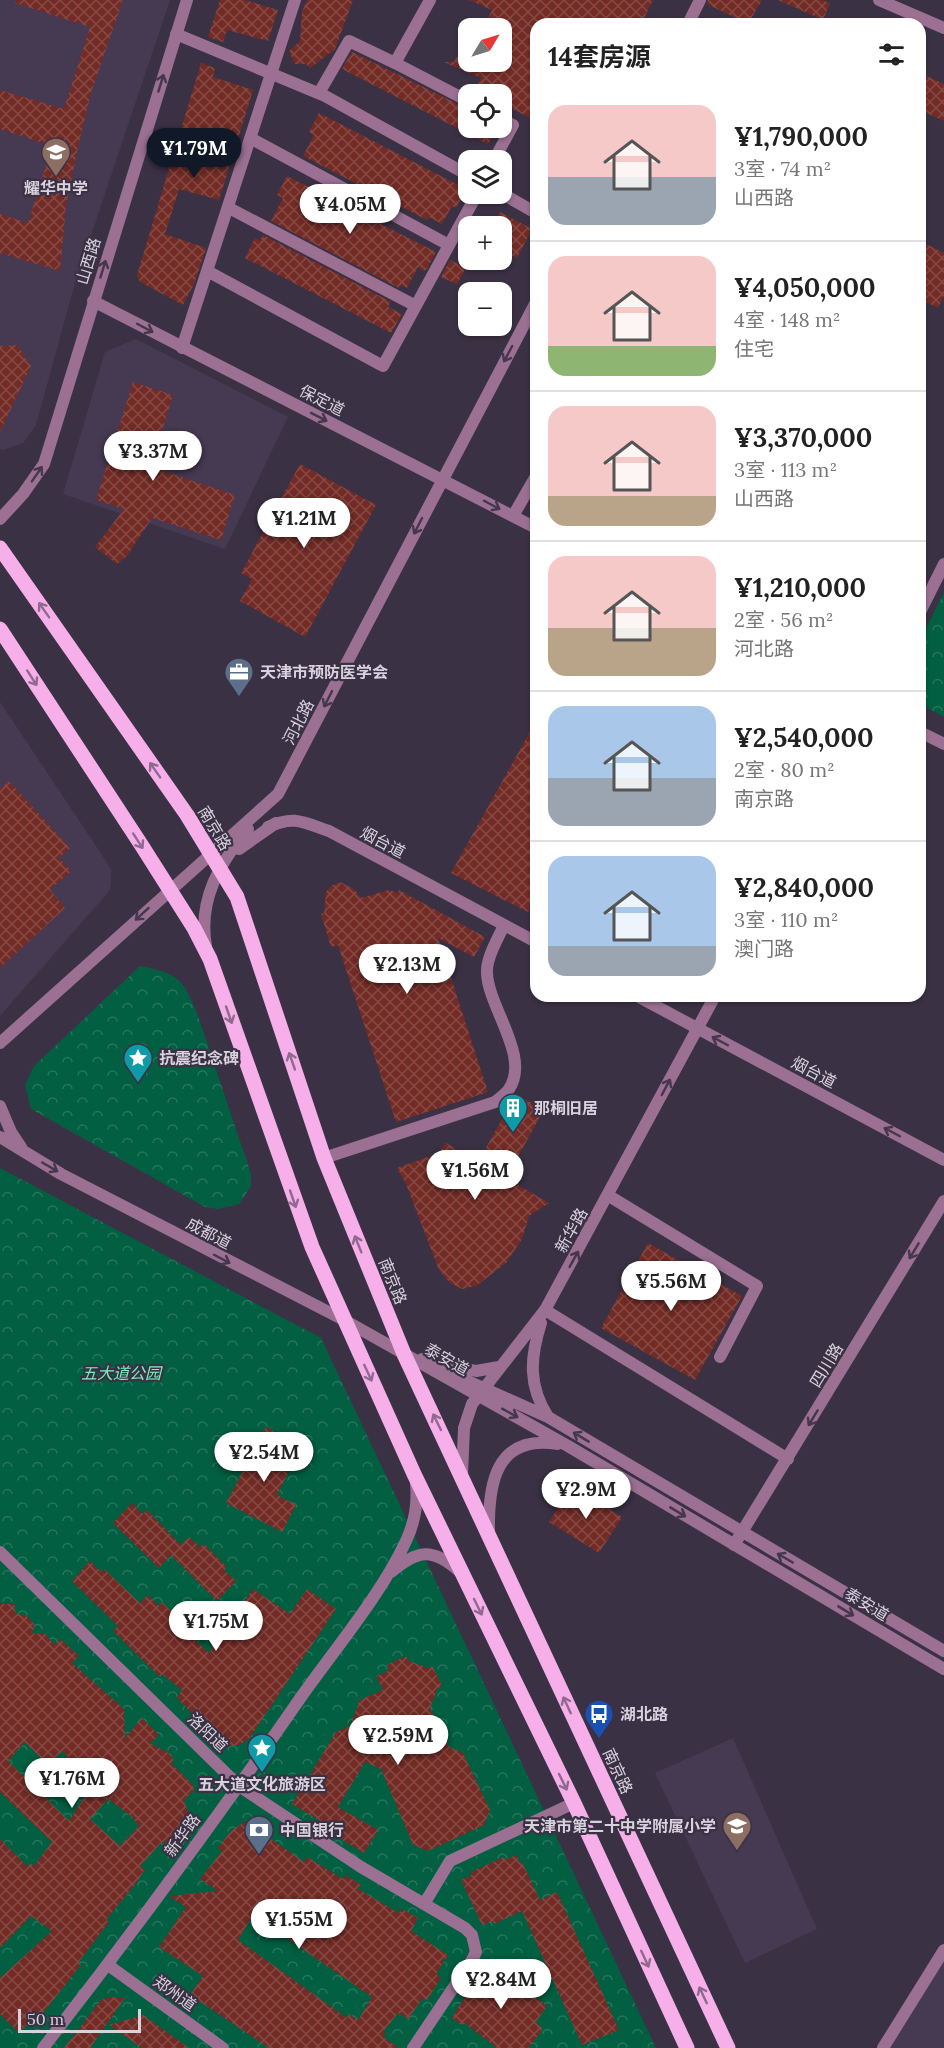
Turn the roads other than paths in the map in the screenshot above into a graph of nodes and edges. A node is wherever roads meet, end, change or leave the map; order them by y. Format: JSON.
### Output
{"nodes":[{"id":1,"x":187,"y":0,"type":"edge"},
{"id":2,"x":295,"y":0,"type":"edge"},
{"id":3,"x":430,"y":0,"type":"edge"},
{"id":4,"x":700,"y":0,"type":"edge"},
{"id":5,"x":879,"y":0,"type":"edge"},
{"id":6,"x":691,"y":18,"type":"edge"},
{"id":7,"x":921,"y":18,"type":"edge"},
{"id":8,"x":926,"y":20,"type":"edge"},
{"id":9,"x":944,"y":28,"type":"edge"},
{"id":10,"x":176,"y":34,"type":"junction"},
{"id":11,"x":396,"y":63,"type":"junction"},
{"id":12,"x":269,"y":72,"type":"junction"},
{"id":13,"x":319,"y":93,"type":"junction"},
{"id":14,"x":458,"y":96,"type":"edge"},
{"id":15,"x":250,"y":138,"type":"junction"},
{"id":16,"x":458,"y":169,"type":"edge"},
{"id":17,"x":512,"y":200,"type":"edge"},
{"id":18,"x":472,"y":204,"type":"edge"},
{"id":19,"x":229,"y":208,"type":"junction"},
{"id":20,"x":530,"y":210,"type":"edge"},
{"id":21,"x":449,"y":245,"type":"junction"},
{"id":22,"x":209,"y":272,"type":"junction"},
{"id":23,"x":93,"y":301,"type":"junction"},
{"id":24,"x":416,"y":306,"type":"junction"},
{"id":25,"x":530,"y":313,"type":"edge"},
{"id":26,"x":182,"y":348,"type":"junction"},
{"id":27,"x":442,"y":479,"type":"junction"},
{"id":28,"x":530,"y":486,"type":"edge"},
{"id":29,"x":513,"y":516,"type":"junction"},
{"id":30,"x":0,"y":519,"type":"edge"},
{"id":31,"x":530,"y":525,"type":"edge"},
{"id":32,"x":0,"y":548,"type":"edge"},
{"id":33,"x":944,"y":564,"type":"edge"},
{"id":34,"x":926,"y":600,"type":"edge"},
{"id":35,"x":0,"y":629,"type":"edge"},
{"id":36,"x":926,"y":735,"type":"edge"},
{"id":37,"x":944,"y":744,"type":"edge"},
{"id":38,"x":266,"y":807,"type":"junction"},
{"id":39,"x":276,"y":823,"type":"junction"},
{"id":40,"x":239,"y":840,"type":"junction"},
{"id":41,"x":210,"y":854,"type":"junction"},
{"id":42,"x":219,"y":869,"type":"junction"},
{"id":43,"x":169,"y":890,"type":"junction"},
{"id":44,"x":504,"y":925,"type":"junction"},
{"id":45,"x":530,"y":939,"type":"edge"},
{"id":46,"x":210,"y":959,"type":"junction"},
{"id":47,"x":648,"y":1002,"type":"edge"},
{"id":48,"x":712,"y":1002,"type":"edge"},
{"id":49,"x":698,"y":1028,"type":"junction"},
{"id":50,"x":15,"y":1030,"type":"junction"},
{"id":51,"x":0,"y":1043,"type":"edge"},
{"id":52,"x":0,"y":1051,"type":"edge"},
{"id":53,"x":0,"y":1106,"type":"edge"},
{"id":54,"x":0,"y":1137,"type":"edge"},
{"id":55,"x":24,"y":1152,"type":"junction"},
{"id":56,"x":324,"y":1158,"type":"junction"},
{"id":57,"x":944,"y":1160,"type":"edge"},
{"id":58,"x":609,"y":1196,"type":"junction"},
{"id":59,"x":944,"y":1201,"type":"edge"},
{"id":60,"x":545,"y":1310,"type":"junction"},
{"id":61,"x":344,"y":1320,"type":"junction"},
{"id":62,"x":404,"y":1354,"type":"junction"},
{"id":63,"x":720,"y":1357,"type":"dead end"},
{"id":64,"x":499,"y":1367,"type":"junction"},
{"id":65,"x":480,"y":1390,"type":"junction"},
{"id":66,"x":548,"y":1417,"type":"junction"},
{"id":67,"x":568,"y":1446,"type":"junction"},
{"id":68,"x":788,"y":1459,"type":"junction"},
{"id":69,"x":414,"y":1474,"type":"junction"},
{"id":70,"x":462,"y":1475,"type":"junction"},
{"id":71,"x":742,"y":1533,"type":"junction"},
{"id":72,"x":489,"y":1536,"type":"junction"},
{"id":73,"x":734,"y":1545,"type":"junction"},
{"id":74,"x":0,"y":1552,"type":"edge"},
{"id":75,"x":461,"y":1572,"type":"junction"},
{"id":76,"x":384,"y":1579,"type":"junction"},
{"id":77,"x":944,"y":1651,"type":"edge"},
{"id":78,"x":944,"y":1669,"type":"edge"},
{"id":79,"x":239,"y":1785,"type":"junction"},
{"id":80,"x":574,"y":1803,"type":"junction"},
{"id":81,"x":424,"y":1904,"type":"junction"},
{"id":82,"x":944,"y":1950,"type":"edge"},
{"id":83,"x":108,"y":1965,"type":"junction"},
{"id":84,"x":43,"y":2048,"type":"edge"},
{"id":85,"x":223,"y":2048,"type":"edge"},
{"id":86,"x":413,"y":2048,"type":"edge"},
{"id":87,"x":687,"y":2048,"type":"edge"},
{"id":88,"x":728,"y":2048,"type":"edge"},
{"id":89,"x":883,"y":2048,"type":"edge"}],
"edges":[{"from":1,"to":10,"type":"street","name":"山西路"},
{"from":2,"to":12,"type":"street"},
{"from":3,"to":11,"type":"street"},
{"from":4,"to":6,"type":"street"},
{"from":5,"to":7,"type":"street"},
{"from":8,"to":9,"type":"street"},
{"from":10,"to":12,"type":"street"},
{"from":23,"to":10,"type":"street","name":"山西路","one_way":true},
{"from":11,"to":13,"type":"street"},
{"from":11,"to":14,"type":"street"},
{"from":12,"to":13,"type":"street"},
{"from":12,"to":15,"type":"street"},
{"from":13,"to":16,"type":"street"},
{"from":15,"to":19,"type":"street"},
{"from":15,"to":21,"type":"street"},
{"from":17,"to":20,"type":"street"},
{"from":18,"to":21,"type":"street"},
{"from":19,"to":22,"type":"street"},
{"from":19,"to":24,"type":"street"},
{"from":21,"to":24,"type":"street"},
{"from":22,"to":24,"type":"street"},
{"from":22,"to":26,"type":"street"},
{"from":23,"to":26,"type":"street","name":"保定道","one_way":true},
{"from":30,"to":23,"type":"street","name":"山西路","one_way":true},
{"from":25,"to":27,"type":"street","name":"河北路","one_way":true},
{"from":26,"to":27,"type":"street","name":"保定道","one_way":true},
{"from":27,"to":29,"type":"street","name":"保定道","one_way":true},
{"from":27,"to":38,"type":"street","name":"河北路","one_way":true},
{"from":28,"to":29,"type":"street"},
{"from":29,"to":31,"type":"street","name":"保定道"},
{"from":41,"to":32,"type":"main road","name":"南京路","one_way":true},
{"from":33,"to":34,"type":"street"},
{"from":35,"to":43,"type":"main road","one_way":true},
{"from":36,"to":37,"type":"street"},
{"from":38,"to":40,"type":"street"},
{"from":38,"to":41,"type":"street","name":"河北路"},
{"from":39,"to":40,"type":"street","name":"烟台道"},
{"from":39,"to":42,"type":"street"},
{"from":39,"to":44,"type":"street","name":"烟台道"},
{"from":40,"to":41,"type":"street","name":"烟台道"},
{"from":40,"to":42,"type":"street"},
{"from":41,"to":42,"type":"main road","name":"南京路"},
{"from":41,"to":43,"type":"street","name":"河北路"},
{"from":42,"to":46,"type":"street"},
{"from":56,"to":42,"type":"main road","name":"南京路","one_way":true},
{"from":43,"to":46,"type":"main road"},
{"from":43,"to":50,"type":"street","name":"河北路","one_way":true},
{"from":44,"to":45,"type":"street","name":"烟台道"},
{"from":44,"to":56,"type":"street"},
{"from":46,"to":61,"type":"main road","one_way":true},
{"from":47,"to":49,"type":"street","name":"烟台道"},
{"from":48,"to":49,"type":"street","name":"新华路"},
{"from":57,"to":49,"type":"street","name":"烟台道","one_way":true},
{"from":58,"to":49,"type":"street","name":"新华路","one_way":true},
{"from":50,"to":51,"type":"street","name":"河北路"},
{"from":50,"to":52,"type":"street"},
{"from":53,"to":55,"type":"street"},
{"from":54,"to":55,"type":"street","name":"成都道"},
{"from":55,"to":61,"type":"street","name":"成都道","one_way":true},
{"from":62,"to":56,"type":"main road","name":"南京路","one_way":true},
{"from":60,"to":58,"type":"street","name":"新华路","one_way":true},
{"from":58,"to":63,"type":"street"},
{"from":59,"to":68,"type":"street","name":"四川路","one_way":true},
{"from":60,"to":64,"type":"street","name":"新华路"},
{"from":60,"to":66,"type":"street"},
{"from":60,"to":68,"type":"street"},
{"from":61,"to":62,"type":"street","name":"成都道"},
{"from":61,"to":69,"type":"main road","one_way":true},
{"from":62,"to":64,"type":"street"},
{"from":62,"to":65,"type":"street","name":"泰安道"},
{"from":70,"to":62,"type":"main road","name":"南京路","one_way":true},
{"from":64,"to":65,"type":"street","name":"新华路"},
{"from":65,"to":66,"type":"street","name":"泰安道"},
{"from":65,"to":67,"type":"street","name":"泰安道","one_way":true},
{"from":65,"to":70,"type":"street","name":"新华路"},
{"from":71,"to":66,"type":"street","name":"泰安道","one_way":true},
{"from":67,"to":72,"type":"street"},
{"from":67,"to":73,"type":"street","name":"泰安道","one_way":true},
{"from":68,"to":71,"type":"street","name":"四川路"},
{"from":69,"to":75,"type":"main road"},
{"from":69,"to":76,"type":"street","name":"新华路"},
{"from":70,"to":72,"type":"main road","name":"南京路"},
{"from":71,"to":73,"type":"street","name":"四川路"},
{"from":77,"to":71,"type":"street","name":"泰安道","one_way":true},
{"from":88,"to":72,"type":"main road","name":"南京路","one_way":true},
{"from":73,"to":78,"type":"street","name":"泰安道","one_way":true},
{"from":74,"to":79,"type":"street","name":"洛阳道"},
{"from":75,"to":76,"type":"street","name":"新华路"},
{"from":75,"to":80,"type":"main road","one_way":true},
{"from":76,"to":79,"type":"street","name":"新华路"},
{"from":79,"to":81,"type":"street","name":"洛阳道"},
{"from":79,"to":83,"type":"street","name":"新华路"},
{"from":80,"to":81,"type":"street"},
{"from":80,"to":87,"type":"main road","one_way":true},
{"from":81,"to":86,"type":"street","name":"洛阳道"},
{"from":82,"to":89,"type":"street"},
{"from":83,"to":84,"type":"street","name":"新华路"},
{"from":83,"to":85,"type":"street","name":"郑州道"}]}
